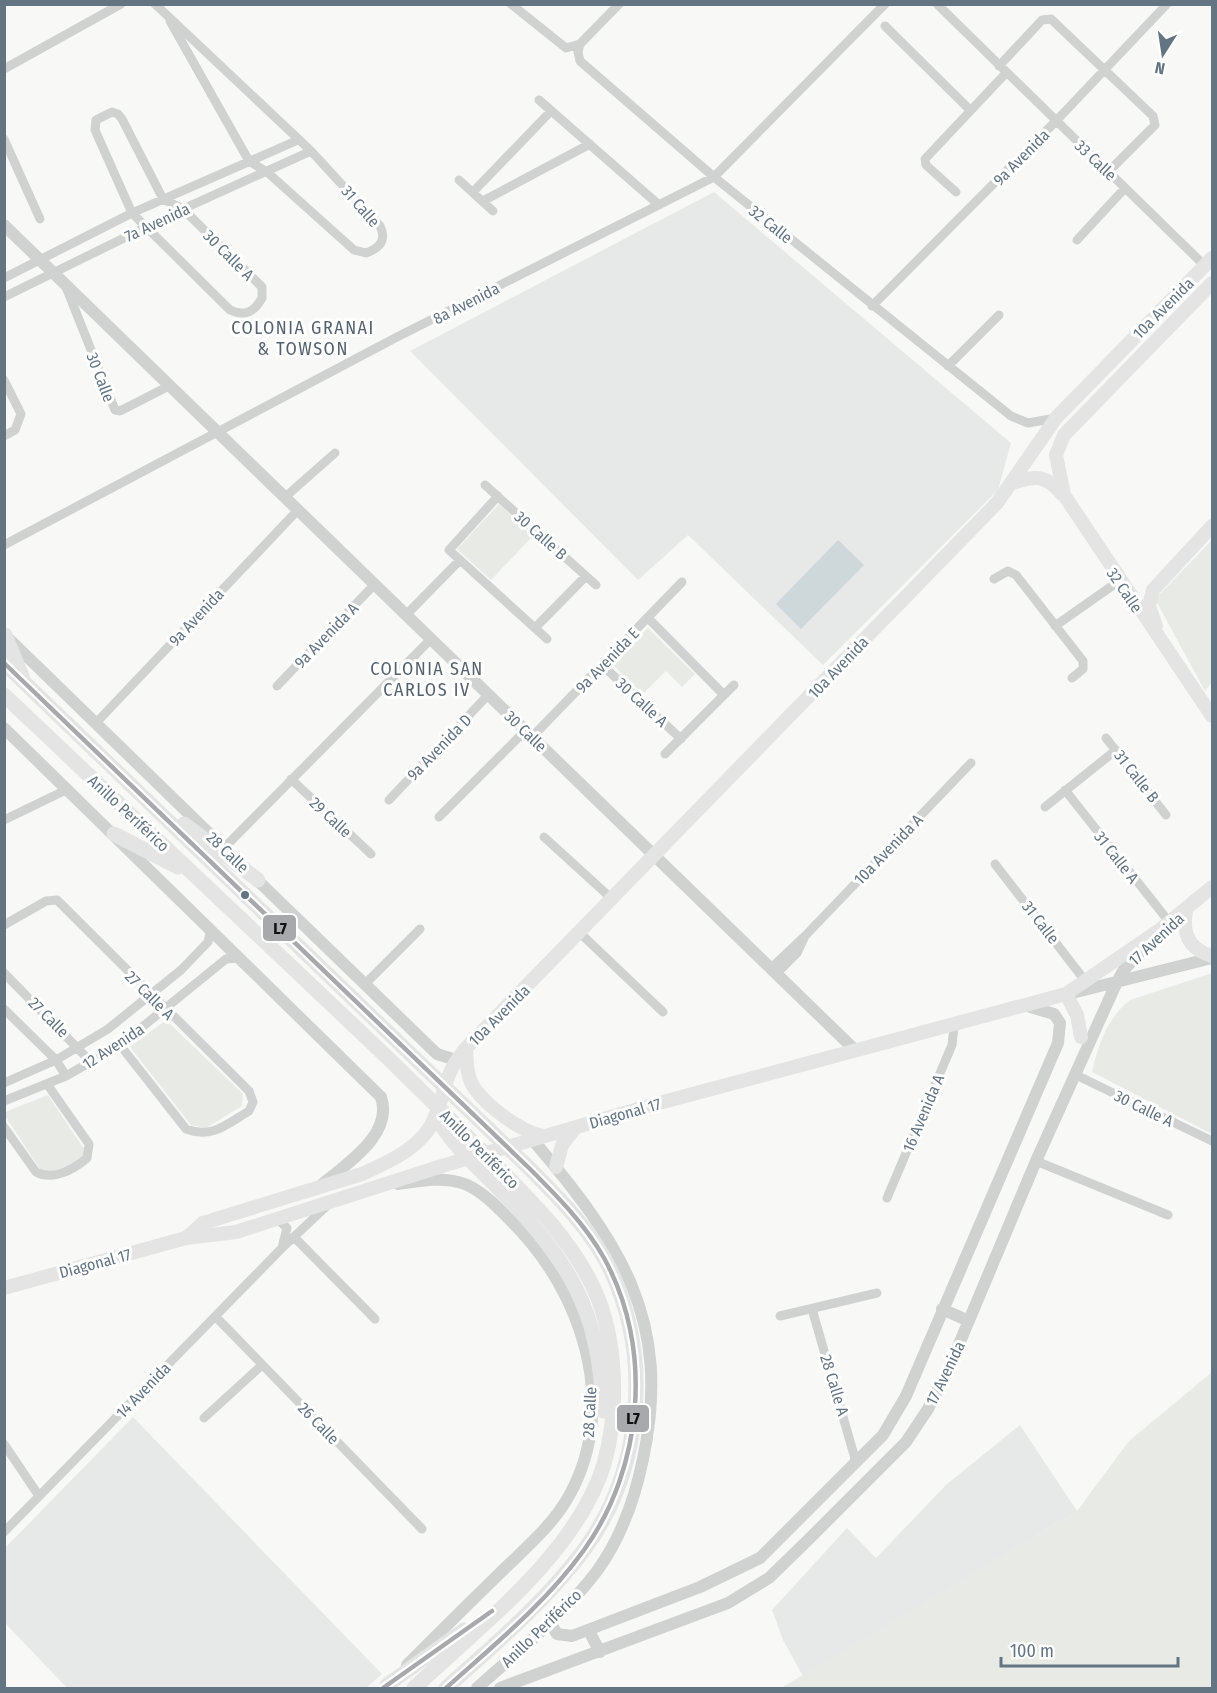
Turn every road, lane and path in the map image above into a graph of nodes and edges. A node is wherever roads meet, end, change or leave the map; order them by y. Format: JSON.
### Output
{"nodes":[{"id":1,"x":121,"y":4,"type":"edge"},
{"id":2,"x":155,"y":4,"type":"edge"},
{"id":3,"x":512,"y":4,"type":"edge"},
{"id":4,"x":619,"y":4,"type":"edge"},
{"id":5,"x":885,"y":4,"type":"edge"},
{"id":6,"x":937,"y":4,"type":"edge"},
{"id":7,"x":1167,"y":4,"type":"edge"},
{"id":8,"x":170,"y":21,"type":"junction"},
{"id":9,"x":885,"y":26,"type":"dead end"},
{"id":10,"x":580,"y":44,"type":"junction"},
{"id":11,"x":4,"y":69,"type":"edge"},
{"id":12,"x":1003,"y":69,"type":"junction"},
{"id":13,"x":1103,"y":70,"type":"junction"},
{"id":14,"x":538,"y":100,"type":"dead end"},
{"id":15,"x":970,"y":110,"type":"junction"},
{"id":16,"x":551,"y":111,"type":"junction"},
{"id":17,"x":1056,"y":121,"type":"junction"},
{"id":18,"x":4,"y":139,"type":"edge"},
{"id":19,"x":298,"y":140,"type":"junction"},
{"id":20,"x":590,"y":144,"type":"junction"},
{"id":21,"x":311,"y":151,"type":"junction"},
{"id":22,"x":249,"y":161,"type":"junction"},
{"id":23,"x":267,"y":172,"type":"junction"},
{"id":24,"x":1108,"y":172,"type":"junction"},
{"id":25,"x":714,"y":177,"type":"junction"},
{"id":26,"x":459,"y":180,"type":"dead end"},
{"id":27,"x":1125,"y":188,"type":"junction"},
{"id":28,"x":473,"y":192,"type":"junction"},
{"id":29,"x":956,"y":192,"type":"dead end"},
{"id":30,"x":163,"y":199,"type":"junction"},
{"id":31,"x":483,"y":201,"type":"junction"},
{"id":32,"x":659,"y":205,"type":"junction"},
{"id":33,"x":183,"y":209,"type":"junction"},
{"id":34,"x":493,"y":211,"type":"dead end"},
{"id":35,"x":132,"y":213,"type":"junction"},
{"id":36,"x":40,"y":219,"type":"dead end"},
{"id":37,"x":4,"y":225,"type":"edge"},
{"id":38,"x":145,"y":227,"type":"junction"},
{"id":39,"x":1077,"y":240,"type":"dead end"},
{"id":40,"x":39,"y":259,"type":"junction"},
{"id":41,"x":1209,"y":262,"type":"edge"},
{"id":42,"x":51,"y":272,"type":"junction"},
{"id":43,"x":4,"y":278,"type":"edge"},
{"id":44,"x":1212,"y":283,"type":"edge"},
{"id":45,"x":66,"y":286,"type":"junction"},
{"id":46,"x":4,"y":297,"type":"edge"},
{"id":47,"x":872,"y":306,"type":"junction"},
{"id":48,"x":999,"y":315,"type":"dead end"},
{"id":49,"x":1180,"y":316,"type":"junction"},
{"id":50,"x":948,"y":366,"type":"junction"},
{"id":51,"x":4,"y":380,"type":"edge"},
{"id":52,"x":169,"y":386,"type":"junction"},
{"id":53,"x":1056,"y":418,"type":"junction"},
{"id":54,"x":217,"y":432,"type":"junction"},
{"id":55,"x":4,"y":436,"type":"edge"},
{"id":56,"x":335,"y":453,"type":"dead end"},
{"id":57,"x":1056,"y":455,"type":"joint"},
{"id":58,"x":1013,"y":483,"type":"junction"},
{"id":59,"x":486,"y":485,"type":"dead end"},
{"id":60,"x":1064,"y":495,"type":"junction"},
{"id":61,"x":498,"y":496,"type":"junction"},
{"id":62,"x":284,"y":498,"type":"junction"},
{"id":63,"x":297,"y":510,"type":"junction"},
{"id":64,"x":1212,"y":526,"type":"edge"},
{"id":65,"x":4,"y":545,"type":"edge"},
{"id":66,"x":460,"y":560,"type":"junction"},
{"id":67,"x":586,"y":576,"type":"junction"},
{"id":68,"x":994,"y":579,"type":"dead end"},
{"id":69,"x":1119,"y":581,"type":"junction"},
{"id":70,"x":682,"y":582,"type":"dead end"},
{"id":71,"x":374,"y":585,"type":"junction"},
{"id":72,"x":596,"y":585,"type":"dead end"},
{"id":73,"x":406,"y":615,"type":"junction"},
{"id":74,"x":648,"y":618,"type":"junction"},
{"id":75,"x":1055,"y":626,"type":"junction"},
{"id":76,"x":535,"y":628,"type":"junction"},
{"id":77,"x":5,"y":635,"type":"edge"},
{"id":78,"x":547,"y":639,"type":"dead end"},
{"id":79,"x":430,"y":640,"type":"junction"},
{"id":80,"x":1168,"y":652,"type":"junction"},
{"id":81,"x":4,"y":663,"type":"edge"},
{"id":82,"x":602,"y":665,"type":"junction"},
{"id":83,"x":1072,"y":678,"type":"dead end"},
{"id":84,"x":26,"y":684,"type":"junction"},
{"id":85,"x":734,"y":685,"type":"dead end"},
{"id":86,"x":277,"y":686,"type":"dead end"},
{"id":87,"x":488,"y":694,"type":"junction"},
{"id":88,"x":4,"y":695,"type":"edge"},
{"id":89,"x":724,"y":696,"type":"junction"},
{"id":90,"x":1212,"y":716,"type":"edge"},
{"id":91,"x":95,"y":724,"type":"junction"},
{"id":92,"x":4,"y":728,"type":"edge"},
{"id":93,"x":529,"y":734,"type":"junction"},
{"id":94,"x":1106,"y":738,"type":"dead end"},
{"id":95,"x":681,"y":739,"type":"junction"},
{"id":96,"x":1116,"y":750,"type":"junction"},
{"id":97,"x":665,"y":754,"type":"dead end"},
{"id":98,"x":971,"y":763,"type":"dead end"},
{"id":99,"x":291,"y":779,"type":"junction"},
{"id":100,"x":129,"y":782,"type":"junction"},
{"id":101,"x":68,"y":789,"type":"junction"},
{"id":102,"x":1065,"y":790,"type":"junction"},
{"id":103,"x":389,"y":800,"type":"dead end"},
{"id":104,"x":1045,"y":807,"type":"dead end"},
{"id":105,"x":1166,"y":815,"type":"dead end"},
{"id":106,"x":439,"y":817,"type":"dead end"},
{"id":107,"x":4,"y":820,"type":"edge"},
{"id":108,"x":114,"y":834,"type":"junction"},
{"id":109,"x":544,"y":837,"type":"dead end"},
{"id":110,"x":224,"y":848,"type":"junction"},
{"id":111,"x":371,"y":854,"type":"dead end"},
{"id":112,"x":654,"y":856,"type":"junction"},
{"id":113,"x":994,"y":864,"type":"dead end"},
{"id":114,"x":194,"y":874,"type":"junction"},
{"id":115,"x":258,"y":880,"type":"junction"},
{"id":116,"x":1212,"y":887,"type":"edge"},
{"id":117,"x":612,"y":899,"type":"junction"},
{"id":118,"x":1186,"y":911,"type":"junction"},
{"id":119,"x":4,"y":925,"type":"edge"},
{"id":120,"x":1166,"y":926,"type":"junction"},
{"id":121,"x":211,"y":929,"type":"junction"},
{"id":122,"x":420,"y":929,"type":"dead end"},
{"id":123,"x":580,"y":933,"type":"junction"},
{"id":124,"x":1212,"y":957,"type":"edge"},
{"id":125,"x":242,"y":958,"type":"junction"},
{"id":126,"x":773,"y":972,"type":"junction"},
{"id":127,"x":4,"y":973,"type":"edge"},
{"id":128,"x":1086,"y":982,"type":"junction"},
{"id":129,"x":365,"y":984,"type":"junction"},
{"id":130,"x":1116,"y":984,"type":"junction"},
{"id":131,"x":1066,"y":994,"type":"junction"},
{"id":132,"x":150,"y":995,"type":"junction"},
{"id":133,"x":1027,"y":1006,"type":"junction"},
{"id":134,"x":4,"y":1009,"type":"edge"},
{"id":135,"x":165,"y":1011,"type":"junction"},
{"id":136,"x":663,"y":1012,"type":"dead end"},
{"id":137,"x":954,"y":1026,"type":"junction"},
{"id":138,"x":1081,"y":1037,"type":"junction"},
{"id":139,"x":1058,"y":1043,"type":"junction"},
{"id":140,"x":120,"y":1044,"type":"junction"},
{"id":141,"x":79,"y":1046,"type":"junction"},
{"id":142,"x":466,"y":1048,"type":"junction"},
{"id":143,"x":856,"y":1051,"type":"junction"},
{"id":144,"x":1083,"y":1057,"type":"junction"},
{"id":145,"x":56,"y":1060,"type":"junction"},
{"id":146,"x":91,"y":1062,"type":"junction"},
{"id":147,"x":454,"y":1063,"type":"junction"},
{"id":148,"x":1076,"y":1075,"type":"junction"},
{"id":149,"x":66,"y":1076,"type":"junction"},
{"id":150,"x":4,"y":1083,"type":"edge"},
{"id":151,"x":47,"y":1084,"type":"junction"},
{"id":152,"x":4,"y":1101,"type":"edge"},
{"id":153,"x":436,"y":1115,"type":"junction"},
{"id":154,"x":4,"y":1127,"type":"edge"},
{"id":155,"x":576,"y":1127,"type":"junction"},
{"id":156,"x":533,"y":1139,"type":"junction"},
{"id":157,"x":1212,"y":1141,"type":"edge"},
{"id":158,"x":1036,"y":1161,"type":"junction"},
{"id":159,"x":556,"y":1167,"type":"junction"},
{"id":160,"x":389,"y":1185,"type":"junction"},
{"id":161,"x":315,"y":1190,"type":"junction"},
{"id":162,"x":886,"y":1198,"type":"dead end"},
{"id":163,"x":330,"y":1203,"type":"junction"},
{"id":164,"x":1168,"y":1215,"type":"dead end"},
{"id":165,"x":277,"y":1219,"type":"junction"},
{"id":166,"x":186,"y":1238,"type":"junction"},
{"id":167,"x":295,"y":1238,"type":"junction"},
{"id":168,"x":282,"y":1248,"type":"junction"},
{"id":169,"x":4,"y":1288,"type":"edge"},
{"id":170,"x":878,"y":1293,"type":"dead end"},
{"id":171,"x":812,"y":1309,"type":"junction"},
{"id":172,"x":942,"y":1309,"type":"junction"},
{"id":173,"x":780,"y":1316,"type":"dead end"},
{"id":174,"x":216,"y":1317,"type":"junction"},
{"id":175,"x":375,"y":1319,"type":"dead end"},
{"id":176,"x":969,"y":1321,"type":"junction"},
{"id":177,"x":262,"y":1365,"type":"junction"},
{"id":178,"x":204,"y":1418,"type":"dead end"},
{"id":179,"x":4,"y":1444,"type":"edge"},
{"id":180,"x":604,"y":1462,"type":"junction"},
{"id":181,"x":856,"y":1462,"type":"junction"},
{"id":182,"x":39,"y":1497,"type":"junction"},
{"id":183,"x":422,"y":1529,"type":"dead end"},
{"id":184,"x":4,"y":1532,"type":"edge"},
{"id":185,"x":506,"y":1601,"type":"junction"},
{"id":186,"x":550,"y":1622,"type":"junction"},
{"id":187,"x":589,"y":1631,"type":"junction"},
{"id":188,"x":600,"y":1652,"type":"junction"},
{"id":189,"x":385,"y":1687,"type":"edge"},
{"id":190,"x":414,"y":1689,"type":"edge"},
{"id":191,"x":446,"y":1689,"type":"edge"},
{"id":192,"x":477,"y":1689,"type":"edge"},
{"id":193,"x":500,"y":1689,"type":"edge"}],
"edges":[{"from":1,"to":11,"type":"street"},
{"from":2,"to":8,"type":"street","name":"31 Calle"},
{"from":3,"to":10,"type":"street"},
{"from":4,"to":10,"type":"street"},
{"from":5,"to":25,"type":"street","name":"8a Avenida"},
{"from":6,"to":12,"type":"street","name":"33 Calle"},
{"from":7,"to":13,"type":"street","name":"9a Avenida"},
{"from":8,"to":19,"type":"street","name":"31 Calle"},
{"from":8,"to":22,"type":"street","name":"31 Calle"},
{"from":9,"to":15,"type":"street"},
{"from":10,"to":25,"type":"street","name":"32 Calle"},
{"from":12,"to":13,"type":"street"},
{"from":12,"to":15,"type":"street"},
{"from":12,"to":17,"type":"street","name":"33 Calle"},
{"from":13,"to":17,"type":"street","name":"9a Avenida"},
{"from":13,"to":24,"type":"street"},
{"from":14,"to":16,"type":"street"},
{"from":15,"to":29,"type":"street"},
{"from":16,"to":20,"type":"street"},
{"from":16,"to":28,"type":"street"},
{"from":17,"to":24,"type":"street","name":"33 Calle"},
{"from":17,"to":47,"type":"street","name":"9a Avenida"},
{"from":18,"to":36,"type":"street"},
{"from":19,"to":21,"type":"street","name":"31 Calle"},
{"from":19,"to":22,"type":"street","name":"7a Avenida"},
{"from":20,"to":31,"type":"street"},
{"from":20,"to":32,"type":"street"},
{"from":21,"to":23,"type":"street","name":"7a Avenida"},
{"from":21,"to":23,"type":"street","name":"31 Calle"},
{"from":22,"to":23,"type":"street","name":"31 Calle"},
{"from":22,"to":30,"type":"street","name":"7a Avenida"},
{"from":23,"to":33,"type":"street","name":"7a Avenida"},
{"from":24,"to":27,"type":"street","name":"33 Calle"},
{"from":25,"to":32,"type":"street","name":"8a Avenida"},
{"from":25,"to":47,"type":"street","name":"32 Calle"},
{"from":26,"to":28,"type":"street"},
{"from":27,"to":39,"type":"street"},
{"from":27,"to":41,"type":"street","name":"33 Calle"},
{"from":28,"to":31,"type":"street"},
{"from":30,"to":33,"type":"street","name":"30 Calle A"},
{"from":30,"to":35,"type":"street","name":"7a Avenida"},
{"from":30,"to":35,"type":"street","name":"30 Calle A"},
{"from":31,"to":34,"type":"street"},
{"from":32,"to":54,"type":"street","name":"8a Avenida"},
{"from":33,"to":38,"type":"street","name":"7a Avenida"},
{"from":33,"to":38,"type":"street","name":"30 Calle A"},
{"from":35,"to":38,"type":"street","name":"30 Calle A"},
{"from":35,"to":40,"type":"street","name":"7a Avenida"},
{"from":37,"to":40,"type":"street","name":"30 Calle"},
{"from":38,"to":42,"type":"street","name":"7a Avenida"},
{"from":40,"to":42,"type":"street","name":"30 Calle"},
{"from":40,"to":43,"type":"street","name":"7a Avenida"},
{"from":41,"to":49,"type":"main road"},
{"from":41,"to":53,"type":"main road","name":"10a Avenida"},
{"from":42,"to":45,"type":"street","name":"30 Calle"},
{"from":42,"to":46,"type":"street","name":"7a Avenida"},
{"from":44,"to":49,"type":"main road","name":"10a Avenida"},
{"from":45,"to":52,"type":"street","name":"30 Calle"},
{"from":45,"to":52,"type":"street","name":"30 Calle"},
{"from":47,"to":50,"type":"street","name":"32 Calle"},
{"from":48,"to":50,"type":"street"},
{"from":49,"to":57,"type":"main road","name":"10a Avenida"},
{"from":50,"to":53,"type":"street","name":"32 Calle"},
{"from":51,"to":55,"type":"street"},
{"from":52,"to":54,"type":"street","name":"30 Calle"},
{"from":53,"to":58,"type":"main road","name":"10a Avenida"},
{"from":54,"to":62,"type":"street","name":"30 Calle"},
{"from":54,"to":65,"type":"street","name":"8a Avenida"},
{"from":56,"to":62,"type":"street"},
{"from":57,"to":60,"type":"main road","name":"32 Calle"},
{"from":58,"to":60,"type":"main road"},
{"from":58,"to":112,"type":"main road","name":"10a Avenida"},
{"from":59,"to":61,"type":"street","name":"30 Calle B"},
{"from":60,"to":69,"type":"main road","name":"32 Calle"},
{"from":61,"to":66,"type":"street"},
{"from":61,"to":67,"type":"street","name":"30 Calle B"},
{"from":62,"to":63,"type":"street","name":"30 Calle"},
{"from":63,"to":71,"type":"street","name":"30 Calle"},
{"from":63,"to":91,"type":"street","name":"9a Avenida"},
{"from":64,"to":80,"type":"main road"},
{"from":66,"to":73,"type":"street"},
{"from":66,"to":76,"type":"street"},
{"from":67,"to":72,"type":"street","name":"30 Calle B"},
{"from":67,"to":76,"type":"street"},
{"from":68,"to":75,"type":"street"},
{"from":69,"to":75,"type":"street"},
{"from":69,"to":80,"type":"main road","name":"32 Calle"},
{"from":70,"to":74,"type":"street","name":"9a Avenida E"},
{"from":71,"to":73,"type":"street","name":"30 Calle"},
{"from":71,"to":86,"type":"street","name":"9a Avenida A"},
{"from":73,"to":79,"type":"street","name":"30 Calle"},
{"from":74,"to":82,"type":"street","name":"9a Avenida E"},
{"from":74,"to":89,"type":"street"},
{"from":75,"to":83,"type":"street"},
{"from":76,"to":78,"type":"street"},
{"from":77,"to":84,"type":"highway"},
{"from":77,"to":91,"type":"street","name":"28 Calle"},
{"from":79,"to":87,"type":"street","name":"30 Calle"},
{"from":79,"to":99,"type":"street"},
{"from":80,"to":90,"type":"main road","name":"32 Calle"},
{"from":81,"to":84,"type":"highway","name":"Anillo Periférico"},
{"from":82,"to":93,"type":"street","name":"9a Avenida E"},
{"from":82,"to":95,"type":"street","name":"30 Calle A"},
{"from":84,"to":100,"type":"highway","name":"Anillo Periférico"},
{"from":85,"to":89,"type":"street"},
{"from":87,"to":93,"type":"street","name":"30 Calle"},
{"from":87,"to":103,"type":"street","name":"9a Avenida D"},
{"from":88,"to":114,"type":"highway","name":"Anillo Periférico"},
{"from":89,"to":95,"type":"street"},
{"from":91,"to":110,"type":"street","name":"28 Calle"},
{"from":92,"to":101,"type":"street"},
{"from":93,"to":106,"type":"street","name":"9a Avenida E"},
{"from":93,"to":112,"type":"street","name":"30 Calle"},
{"from":94,"to":96,"type":"street","name":"31 Calle B"},
{"from":95,"to":97,"type":"street"},
{"from":96,"to":102,"type":"street"},
{"from":96,"to":105,"type":"street","name":"31 Calle B"},
{"from":98,"to":126,"type":"street","name":"10a Avenida A"},
{"from":99,"to":110,"type":"street"},
{"from":99,"to":111,"type":"street","name":"29 Calle"},
{"from":100,"to":115,"type":"highway"},
{"from":100,"to":191,"type":"highway","name":"Anillo Periférico"},
{"from":101,"to":107,"type":"street"},
{"from":101,"to":108,"type":"street"},
{"from":102,"to":104,"type":"street"},
{"from":102,"to":120,"type":"street","name":"31 Calle A"},
{"from":108,"to":114,"type":"highway"},
{"from":108,"to":121,"type":"street"},
{"from":109,"to":117,"type":"street"},
{"from":110,"to":115,"type":"street","name":"28 Calle"},
{"from":112,"to":117,"type":"main road","name":"10a Avenida"},
{"from":112,"to":126,"type":"street","name":"30 Calle"},
{"from":113,"to":128,"type":"street","name":"31 Calle"},
{"from":114,"to":180,"type":"highway","name":"Anillo Periférico"},
{"from":115,"to":129,"type":"street","name":"28 Calle"},
{"from":116,"to":118,"type":"main road","name":"17 Avenida"},
{"from":117,"to":123,"type":"main road","name":"10a Avenida"},
{"from":118,"to":120,"type":"main road","name":"17 Avenida"},
{"from":118,"to":124,"type":"main road"},
{"from":119,"to":132,"type":"street","name":"27 Calle A"},
{"from":120,"to":128,"type":"main road","name":"Diagonal 17"},
{"from":120,"to":130,"type":"street","name":"17 Avenida"},
{"from":121,"to":125,"type":"street"},
{"from":121,"to":132,"type":"street","name":"12 Avenida"},
{"from":122,"to":129,"type":"street"},
{"from":123,"to":136,"type":"street"},
{"from":123,"to":142,"type":"main road","name":"10a Avenida"},
{"from":124,"to":130,"type":"street","name":"Diagonal 17"},
{"from":125,"to":135,"type":"street","name":"12 Avenida"},
{"from":125,"to":161,"type":"street"},
{"from":126,"to":143,"type":"street","name":"30 Calle"},
{"from":127,"to":141,"type":"street","name":"27 Calle"},
{"from":128,"to":131,"type":"main road","name":"Diagonal 17"},
{"from":129,"to":147,"type":"street","name":"28 Calle"},
{"from":130,"to":131,"type":"street","name":"Diagonal 17"},
{"from":130,"to":144,"type":"street","name":"17 Avenida"},
{"from":131,"to":133,"type":"main road","name":"Diagonal 17"},
{"from":131,"to":138,"type":"main road"},
{"from":132,"to":135,"type":"street","name":"27 Calle A"},
{"from":132,"to":141,"type":"street","name":"12 Avenida"},
{"from":133,"to":137,"type":"main road","name":"Diagonal 17"},
{"from":133,"to":139,"type":"street"},
{"from":134,"to":145,"type":"street","name":"27 Calle"},
{"from":135,"to":140,"type":"street","name":"12 Avenida"},
{"from":135,"to":140,"type":"street","name":"27 Calle A"},
{"from":137,"to":143,"type":"main road","name":"Diagonal 17"},
{"from":137,"to":162,"type":"street","name":"16 Avenida A"},
{"from":138,"to":139,"type":"street"},
{"from":138,"to":144,"type":"street"},
{"from":139,"to":172,"type":"street","name":"17 Avenida"},
{"from":140,"to":146,"type":"street","name":"12 Avenida"},
{"from":141,"to":145,"type":"street","name":"12 Avenida"},
{"from":141,"to":146,"type":"street","name":"27 Calle"},
{"from":142,"to":147,"type":"main road","name":"10a Avenida"},
{"from":142,"to":156,"type":"main road"},
{"from":143,"to":155,"type":"main road","name":"Diagonal 17"},
{"from":144,"to":148,"type":"street","name":"17 Avenida"},
{"from":145,"to":149,"type":"street","name":"27 Calle"},
{"from":145,"to":150,"type":"street","name":"12 Avenida"},
{"from":146,"to":149,"type":"street","name":"12 Avenida"},
{"from":147,"to":153,"type":"main road","name":"Diagonal 17"},
{"from":148,"to":157,"type":"street","name":"30 Calle A"},
{"from":148,"to":158,"type":"street","name":"17 Avenida"},
{"from":149,"to":151,"type":"street","name":"12 Avenida"},
{"from":151,"to":152,"type":"street","name":"12 Avenida"},
{"from":151,"to":154,"type":"street"},
{"from":153,"to":161,"type":"main road","name":"Diagonal 17"},
{"from":153,"to":180,"type":"highway"},
{"from":155,"to":156,"type":"main road","name":"Diagonal 17"},
{"from":155,"to":159,"type":"main road"},
{"from":156,"to":159,"type":"street","name":"Anillo Periférico"},
{"from":156,"to":160,"type":"main road","name":"Diagonal 17"},
{"from":158,"to":164,"type":"street"},
{"from":158,"to":176,"type":"street","name":"17 Avenida"},
{"from":159,"to":186,"type":"street","name":"Anillo Periférico"},
{"from":160,"to":163,"type":"main road","name":"Diagonal 17"},
{"from":160,"to":189,"type":"street","name":"28 Calle"},
{"from":161,"to":166,"type":"main road","name":"Diagonal 17"},
{"from":163,"to":165,"type":"main road","name":"Diagonal 17"},
{"from":163,"to":167,"type":"street","name":"14 Avenida"},
{"from":165,"to":166,"type":"main road","name":"Diagonal 17"},
{"from":165,"to":168,"type":"street"},
{"from":166,"to":169,"type":"main road","name":"Diagonal 17"},
{"from":167,"to":168,"type":"street","name":"14 Avenida"},
{"from":167,"to":175,"type":"street"},
{"from":168,"to":174,"type":"street","name":"14 Avenida"},
{"from":170,"to":171,"type":"street"},
{"from":171,"to":173,"type":"street"},
{"from":171,"to":181,"type":"street","name":"28 Calle A"},
{"from":172,"to":176,"type":"street"},
{"from":172,"to":181,"type":"street","name":"17 Avenida"},
{"from":174,"to":177,"type":"street","name":"26 Calle"},
{"from":174,"to":182,"type":"street","name":"14 Avenida"},
{"from":176,"to":188,"type":"street","name":"17 Avenida"},
{"from":177,"to":178,"type":"street"},
{"from":177,"to":183,"type":"street","name":"26 Calle"},
{"from":179,"to":182,"type":"street"},
{"from":180,"to":185,"type":"highway","name":"Anillo Periférico"},
{"from":181,"to":187,"type":"street","name":"17 Avenida"},
{"from":182,"to":184,"type":"street","name":"14 Avenida"},
{"from":185,"to":189,"type":"highway"},
{"from":185,"to":190,"type":"highway","name":"Anillo Periférico"},
{"from":186,"to":187,"type":"street","name":"17 Avenida"},
{"from":186,"to":192,"type":"street","name":"Anillo Periférico"},
{"from":187,"to":188,"type":"street"},
{"from":188,"to":193,"type":"street","name":"17 Avenida"}]}
